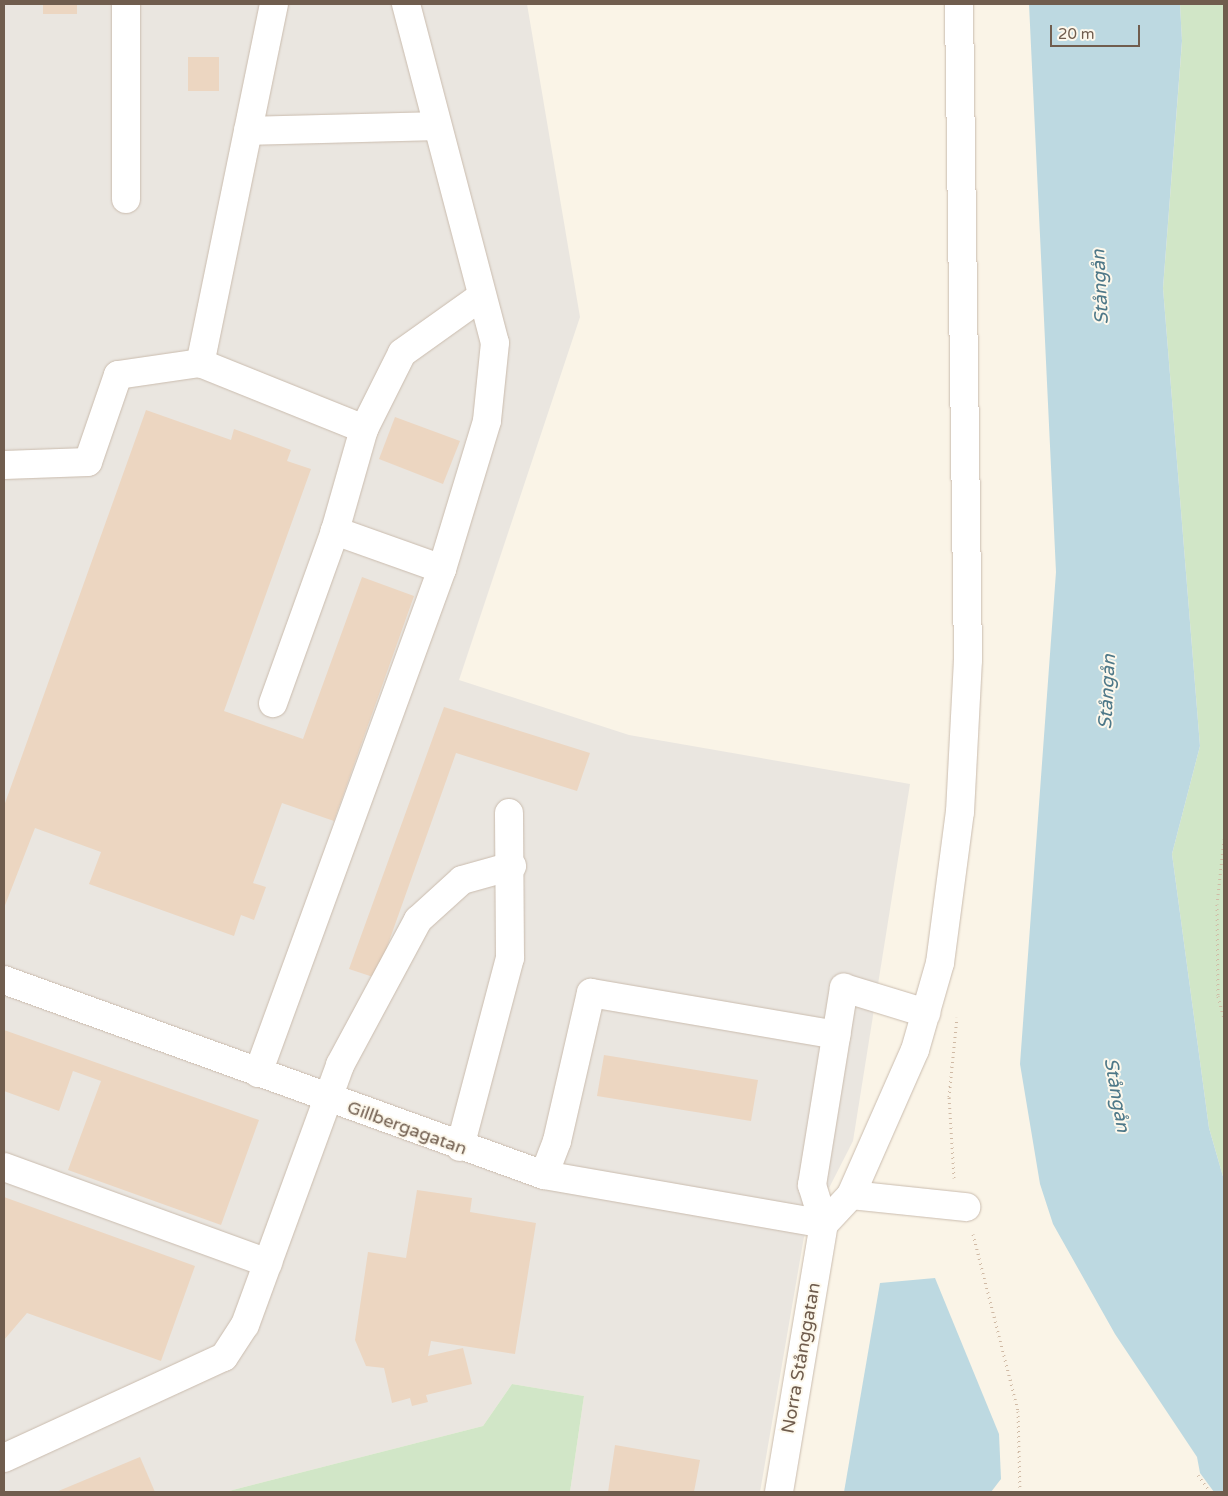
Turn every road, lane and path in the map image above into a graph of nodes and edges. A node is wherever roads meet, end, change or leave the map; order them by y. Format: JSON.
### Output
{"nodes":[{"id":1,"x":126,"y":4,"type":"edge"},
{"id":2,"x":274,"y":4,"type":"edge"},
{"id":3,"x":406,"y":4,"type":"edge"},
{"id":4,"x":959,"y":4,"type":"edge"},
{"id":5,"x":436,"y":126,"type":"junction"},
{"id":6,"x":248,"y":131,"type":"junction"},
{"id":7,"x":126,"y":199,"type":"dead end"},
{"id":8,"x":482,"y":296,"type":"junction"},
{"id":9,"x":200,"y":363,"type":"junction"},
{"id":10,"x":364,"y":430,"type":"junction"},
{"id":11,"x":4,"y":465,"type":"edge"},
{"id":12,"x":335,"y":531,"type":"junction"},
{"id":13,"x":442,"y":569,"type":"junction"},
{"id":14,"x":273,"y":703,"type":"dead end"},
{"id":15,"x":509,"y":813,"type":"dead end"},
{"id":16,"x":1224,"y":839,"type":"edge"},
{"id":17,"x":512,"y":866,"type":"junction"},
{"id":18,"x":4,"y":980,"type":"edge"},
{"id":19,"x":926,"y":1013,"type":"junction"},
{"id":20,"x":1224,"y":1019,"type":"edge"},
{"id":21,"x":836,"y":1035,"type":"junction"},
{"id":22,"x":258,"y":1074,"type":"junction"},
{"id":23,"x":328,"y":1099,"type":"junction"},
{"id":24,"x":460,"y":1147,"type":"junction"},
{"id":25,"x":4,"y":1167,"type":"edge"},
{"id":26,"x":544,"y":1175,"type":"junction"},
{"id":27,"x":851,"y":1194,"type":"junction"},
{"id":28,"x":966,"y":1207,"type":"dead end"},
{"id":29,"x":824,"y":1224,"type":"junction"},
{"id":30,"x":268,"y":1263,"type":"junction"},
{"id":31,"x":4,"y":1458,"type":"edge"},
{"id":32,"x":1198,"y":1475,"type":"dead end"},
{"id":33,"x":778,"y":1492,"type":"edge"},
{"id":34,"x":1210,"y":1492,"type":"edge"}],
"edges":[{"from":1,"to":7,"type":"street"},
{"from":2,"to":6,"type":"street"},
{"from":3,"to":5,"type":"street"},
{"from":4,"to":19,"type":"street"},
{"from":5,"to":6,"type":"street"},
{"from":5,"to":8,"type":"street"},
{"from":6,"to":9,"type":"street"},
{"from":8,"to":10,"type":"street"},
{"from":8,"to":13,"type":"street"},
{"from":9,"to":10,"type":"street"},
{"from":9,"to":11,"type":"street"},
{"from":10,"to":12,"type":"street"},
{"from":12,"to":13,"type":"street"},
{"from":12,"to":14,"type":"street"},
{"from":13,"to":22,"type":"street"},
{"from":15,"to":17,"type":"street"},
{"from":16,"to":20,"type":"path"},
{"from":17,"to":23,"type":"street"},
{"from":17,"to":24,"type":"street"},
{"from":18,"to":22,"type":"street","name":"Gillbergagatan"},
{"from":19,"to":21,"type":"street"},
{"from":19,"to":27,"type":"street"},
{"from":21,"to":26,"type":"street"},
{"from":21,"to":29,"type":"street"},
{"from":22,"to":23,"type":"street","name":"Gillbergagatan"},
{"from":23,"to":24,"type":"street","name":"Gillbergagatan"},
{"from":23,"to":30,"type":"street"},
{"from":24,"to":26,"type":"street","name":"Gillbergagatan"},
{"from":25,"to":30,"type":"street"},
{"from":26,"to":29,"type":"street","name":"Gillbergagatan"},
{"from":27,"to":28,"type":"street"},
{"from":27,"to":29,"type":"street"},
{"from":29,"to":33,"type":"street","name":"Norra Stånggatan"},
{"from":30,"to":31,"type":"street"},
{"from":32,"to":34,"type":"path"}]}
